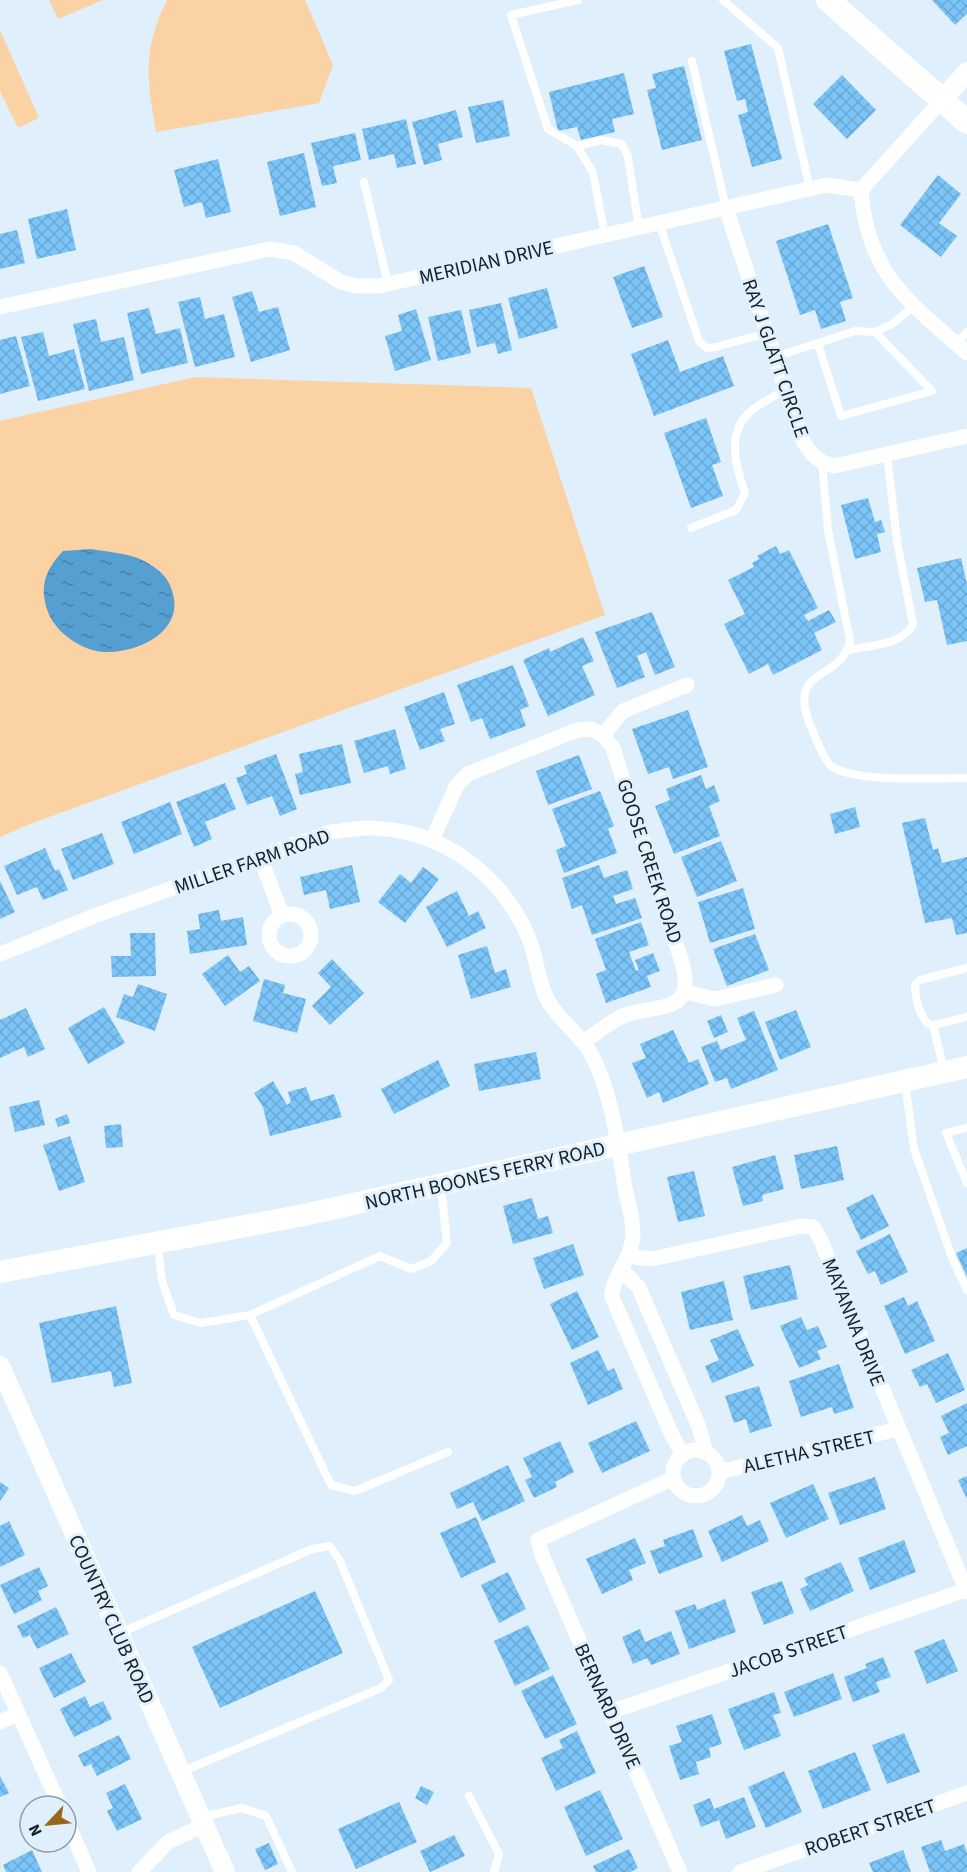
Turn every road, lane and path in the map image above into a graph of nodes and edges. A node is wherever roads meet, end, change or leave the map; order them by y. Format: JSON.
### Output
{"nodes":[{"id":1,"x":578,"y":0,"type":"edge"},
{"id":2,"x":723,"y":0,"type":"edge"},
{"id":3,"x":828,"y":0,"type":"edge"},
{"id":4,"x":692,"y":61,"type":"dead end"},
{"id":5,"x":967,"y":72,"type":"edge"},
{"id":6,"x":942,"y":100,"type":"junction"},
{"id":7,"x":967,"y":122,"type":"edge"},
{"id":8,"x":577,"y":146,"type":"junction"},
{"id":9,"x":364,"y":182,"type":"dead end"},
{"id":10,"x":810,"y":189,"type":"junction"},
{"id":11,"x":861,"y":190,"type":"junction"},
{"id":12,"x":726,"y":208,"type":"junction"},
{"id":13,"x":658,"y":223,"type":"junction"},
{"id":14,"x":639,"y":228,"type":"junction"},
{"id":15,"x":600,"y":236,"type":"junction"},
{"id":16,"x":388,"y":284,"type":"junction"},
{"id":17,"x":914,"y":306,"type":"junction"},
{"id":18,"x":0,"y":307,"type":"edge"},
{"id":19,"x":875,"y":332,"type":"junction"},
{"id":20,"x":967,"y":332,"type":"edge"},
{"id":21,"x":767,"y":333,"type":"junction"},
{"id":22,"x":818,"y":344,"type":"junction"},
{"id":23,"x":962,"y":348,"type":"edge"},
{"id":24,"x":775,"y":357,"type":"junction"},
{"id":25,"x":786,"y":389,"type":"junction"},
{"id":26,"x":967,"y":436,"type":"edge"},
{"id":27,"x":887,"y":454,"type":"junction"},
{"id":28,"x":822,"y":463,"type":"junction"},
{"id":29,"x":691,"y":528,"type":"dead end"},
{"id":30,"x":848,"y":650,"type":"junction"},
{"id":31,"x":687,"y":685,"type":"dead end"},
{"id":32,"x":603,"y":735,"type":"junction"},
{"id":33,"x":967,"y":778,"type":"edge"},
{"id":34,"x":432,"y":840,"type":"junction"},
{"id":35,"x":260,"y":857,"type":"junction"},
{"id":36,"x":282,"y":915,"type":"dead end"},
{"id":37,"x":0,"y":954,"type":"edge"},
{"id":38,"x":967,"y":968,"type":"edge"},
{"id":39,"x":776,"y":985,"type":"dead end"},
{"id":40,"x":685,"y":992,"type":"junction"},
{"id":41,"x":967,"y":1017,"type":"edge"},
{"id":42,"x":933,"y":1025,"type":"junction"},
{"id":43,"x":583,"y":1042,"type":"junction"},
{"id":44,"x":967,"y":1067,"type":"edge"},
{"id":45,"x":945,"y":1072,"type":"junction"},
{"id":46,"x":905,"y":1080,"type":"junction"},
{"id":47,"x":967,"y":1128,"type":"edge"},
{"id":48,"x":617,"y":1145,"type":"junction"},
{"id":49,"x":967,"y":1183,"type":"edge"},
{"id":50,"x":440,"y":1185,"type":"junction"},
{"id":51,"x":158,"y":1243,"type":"junction"},
{"id":52,"x":628,"y":1256,"type":"junction"},
{"id":53,"x":623,"y":1270,"type":"junction"},
{"id":54,"x":0,"y":1272,"type":"edge"},
{"id":55,"x":967,"y":1290,"type":"edge"},
{"id":56,"x":250,"y":1315,"type":"junction"},
{"id":57,"x":0,"y":1366,"type":"edge"},
{"id":58,"x":898,"y":1429,"type":"junction"},
{"id":59,"x":448,"y":1452,"type":"dead end"},
{"id":60,"x":706,"y":1453,"type":"junction"},
{"id":61,"x":683,"y":1455,"type":"junction"},
{"id":62,"x":719,"y":1472,"type":"junction"},
{"id":63,"x":674,"y":1478,"type":"junction"},
{"id":64,"x":967,"y":1591,"type":"edge"},
{"id":65,"x":119,"y":1633,"type":"junction"},
{"id":66,"x":0,"y":1673,"type":"edge"},
{"id":67,"x":610,"y":1712,"type":"junction"},
{"id":68,"x":18,"y":1714,"type":"junction"},
{"id":69,"x":0,"y":1722,"type":"edge"},
{"id":70,"x":180,"y":1772,"type":"junction"},
{"id":71,"x":967,"y":1793,"type":"edge"},
{"id":72,"x":55,"y":1794,"type":"edge"},
{"id":73,"x":469,"y":1796,"type":"dead end"},
{"id":74,"x":202,"y":1821,"type":"junction"},
{"id":75,"x":78,"y":1847,"type":"edge"},
{"id":76,"x":89,"y":1872,"type":"edge"},
{"id":77,"x":139,"y":1872,"type":"edge"},
{"id":78,"x":225,"y":1872,"type":"edge"},
{"id":79,"x":292,"y":1872,"type":"edge"},
{"id":80,"x":494,"y":1872,"type":"edge"},
{"id":81,"x":680,"y":1872,"type":"edge"},
{"id":82,"x":740,"y":1872,"type":"edge"}],
"edges":[{"from":1,"to":8,"type":"lane"},
{"from":2,"to":10,"type":"lane"},
{"from":3,"to":6,"type":"main road"},
{"from":4,"to":12,"type":"lane"},
{"from":5,"to":6,"type":"street"},
{"from":6,"to":7,"type":"main road"},
{"from":6,"to":11,"type":"street"},
{"from":8,"to":14,"type":"lane"},
{"from":8,"to":15,"type":"lane"},
{"from":9,"to":16,"type":"lane"},
{"from":10,"to":11,"type":"street","name":"MERIDIAN DRIVE"},
{"from":10,"to":12,"type":"street","name":"MERIDIAN DRIVE"},
{"from":11,"to":17,"type":"street"},
{"from":12,"to":13,"type":"street","name":"MERIDIAN DRIVE"},
{"from":12,"to":21,"type":"street","name":"RAY J GLATT CIRCLE"},
{"from":13,"to":14,"type":"street","name":"MERIDIAN DRIVE"},
{"from":13,"to":21,"type":"lane"},
{"from":14,"to":15,"type":"street","name":"MERIDIAN DRIVE"},
{"from":15,"to":16,"type":"street","name":"MERIDIAN DRIVE"},
{"from":16,"to":18,"type":"street","name":"MERIDIAN DRIVE"},
{"from":17,"to":19,"type":"lane"},
{"from":17,"to":23,"type":"street"},
{"from":19,"to":22,"type":"lane"},
{"from":19,"to":22,"type":"lane"},
{"from":20,"to":23,"type":"lane"},
{"from":21,"to":24,"type":"street","name":"RAY J GLATT CIRCLE"},
{"from":22,"to":24,"type":"lane"},
{"from":24,"to":25,"type":"street","name":"RAY J GLATT CIRCLE"},
{"from":25,"to":28,"type":"street","name":"RAY J GLATT CIRCLE"},
{"from":25,"to":29,"type":"lane"},
{"from":26,"to":27,"type":"street"},
{"from":27,"to":28,"type":"street"},
{"from":27,"to":30,"type":"lane"},
{"from":28,"to":30,"type":"lane"},
{"from":30,"to":33,"type":"lane"},
{"from":31,"to":32,"type":"street"},
{"from":32,"to":34,"type":"street"},
{"from":32,"to":40,"type":"street","name":"GOOSE CREEK ROAD"},
{"from":34,"to":35,"type":"street","name":"MILLER FARM ROAD"},
{"from":34,"to":43,"type":"street","name":"MILLER FARM ROAD"},
{"from":35,"to":36,"type":"street"},
{"from":35,"to":37,"type":"street","name":"MILLER FARM ROAD"},
{"from":38,"to":42,"type":"lane"},
{"from":39,"to":40,"type":"street"},
{"from":40,"to":43,"type":"street"},
{"from":41,"to":42,"type":"lane"},
{"from":42,"to":45,"type":"lane"},
{"from":43,"to":48,"type":"street","name":"MILLER FARM ROAD"},
{"from":44,"to":45,"type":"main road","name":"NORTH BOONES FERRY ROAD"},
{"from":45,"to":46,"type":"main road","name":"NORTH BOONES FERRY ROAD"},
{"from":46,"to":48,"type":"main road","name":"NORTH BOONES FERRY ROAD"},
{"from":46,"to":55,"type":"lane"},
{"from":47,"to":49,"type":"lane"},
{"from":48,"to":50,"type":"main road","name":"NORTH BOONES FERRY ROAD"},
{"from":48,"to":52,"type":"street","name":"MILLER FARM ROAD"},
{"from":50,"to":51,"type":"main road","name":"NORTH BOONES FERRY ROAD"},
{"from":50,"to":56,"type":"lane"},
{"from":51,"to":54,"type":"main road","name":"NORTH BOONES FERRY ROAD"},
{"from":51,"to":56,"type":"lane"},
{"from":52,"to":53,"type":"street","name":"MILLER FARM ROAD"},
{"from":52,"to":58,"type":"street","name":"MAYANNA DRIVE"},
{"from":53,"to":60,"type":"street","name":"ALETHA STREET"},
{"from":53,"to":61,"type":"street","name":"MILLER FARM ROAD"},
{"from":56,"to":59,"type":"lane"},
{"from":57,"to":65,"type":"street","name":"COUNTRY CLUB ROAD"},
{"from":58,"to":62,"type":"street","name":"ALETHA STREET"},
{"from":58,"to":64,"type":"street","name":"MAYANNA DRIVE"},
{"from":60,"to":61,"type":"street"},
{"from":60,"to":62,"type":"street","name":"ALETHA STREET"},
{"from":61,"to":63,"type":"street"},
{"from":62,"to":63,"type":"street","name":"ALETHA STREET"},
{"from":63,"to":67,"type":"street","name":"BERNARD DRIVE"},
{"from":64,"to":67,"type":"street","name":"JACOB STREET"},
{"from":65,"to":70,"type":"street","name":"COUNTRY CLUB ROAD"},
{"from":65,"to":70,"type":"lane"},
{"from":66,"to":68,"type":"street"},
{"from":67,"to":81,"type":"street","name":"BERNARD DRIVE"},
{"from":68,"to":69,"type":"street"},
{"from":68,"to":72,"type":"street"},
{"from":70,"to":74,"type":"street","name":"COUNTRY CLUB ROAD"},
{"from":71,"to":82,"type":"street","name":"ROBERT STREET"},
{"from":73,"to":80,"type":"lane"},
{"from":74,"to":77,"type":"street"},
{"from":74,"to":78,"type":"street","name":"COUNTRY CLUB ROAD"},
{"from":74,"to":79,"type":"lane"},
{"from":75,"to":76,"type":"street"}]}
